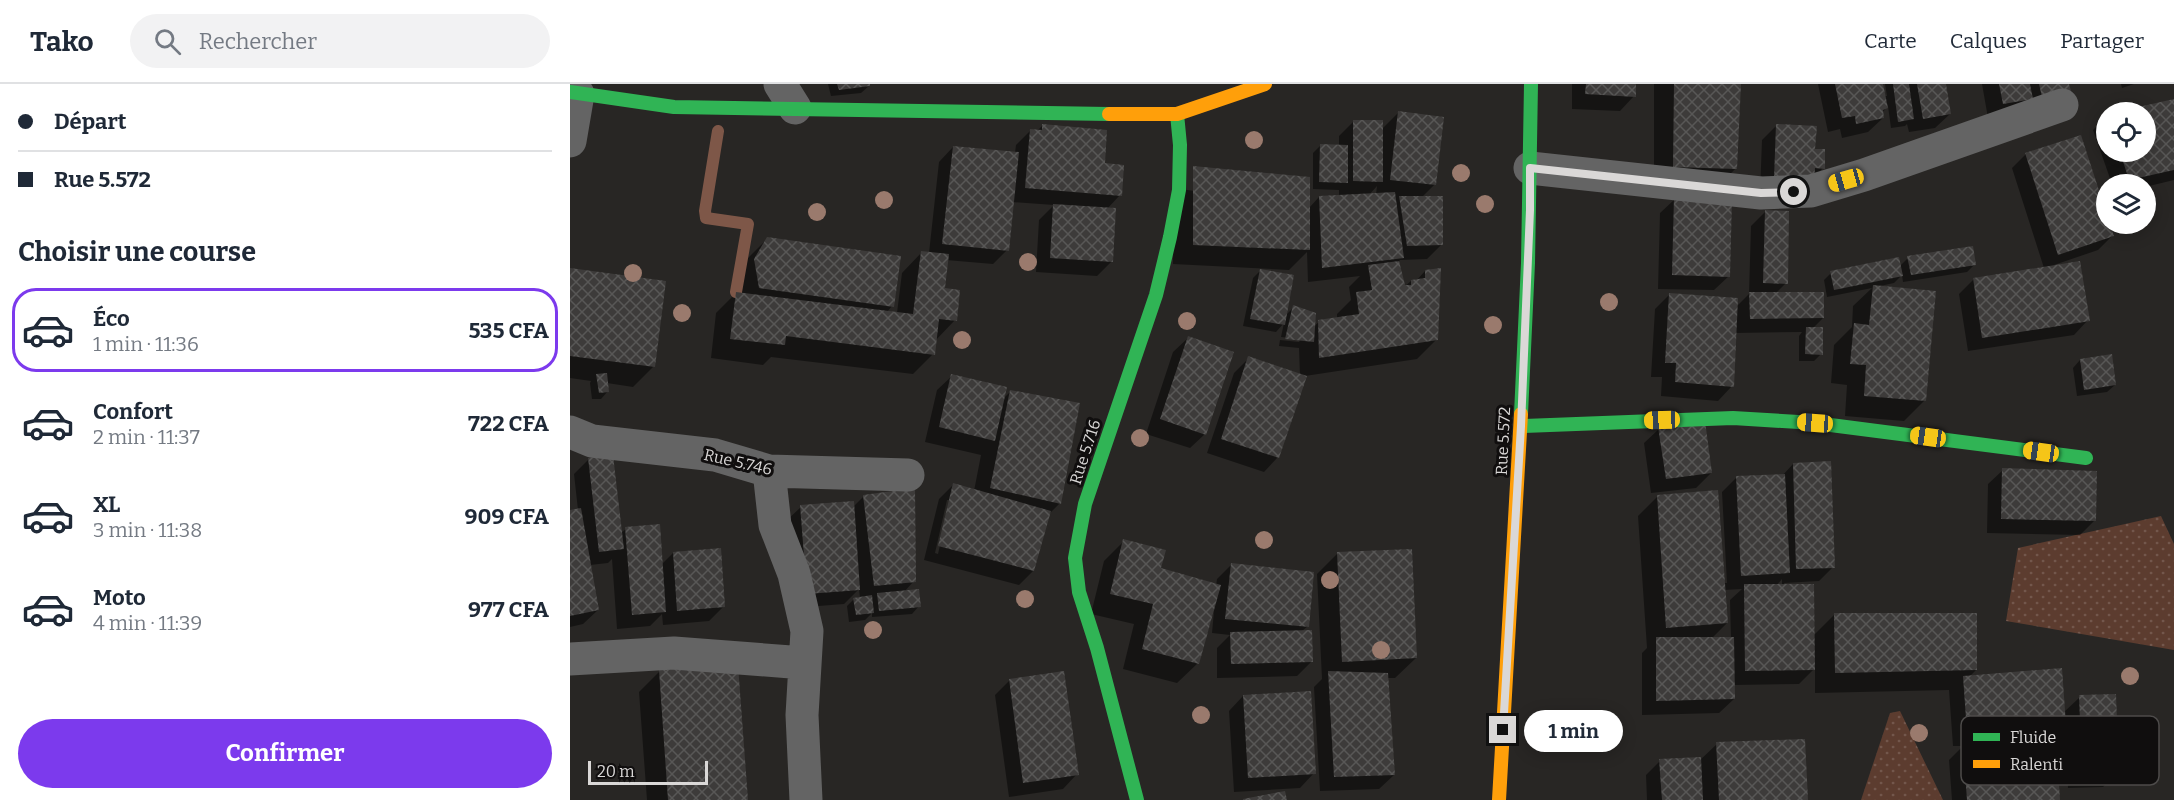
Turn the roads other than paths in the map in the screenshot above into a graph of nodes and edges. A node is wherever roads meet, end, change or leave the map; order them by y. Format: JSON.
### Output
{"nodes":[{"id":1,"x":1265,"y":84,"type":"edge"},
{"id":2,"x":1531,"y":84,"type":"edge"},
{"id":3,"x":574,"y":93,"type":"edge"},
{"id":4,"x":788,"y":96,"type":"edge"},
{"id":5,"x":2062,"y":105,"type":"dead end"},
{"id":6,"x":1177,"y":114,"type":"junction"},
{"id":7,"x":570,"y":141,"type":"edge"},
{"id":8,"x":1530,"y":168,"type":"junction"},
{"id":9,"x":1521,"y":426,"type":"junction"},
{"id":10,"x":570,"y":432,"type":"edge"},
{"id":11,"x":2086,"y":458,"type":"dead end"},
{"id":12,"x":769,"y":471,"type":"junction"},
{"id":13,"x":908,"y":475,"type":"dead end"},
{"id":14,"x":570,"y":659,"type":"edge"},
{"id":15,"x":804,"y":663,"type":"junction"},
{"id":16,"x":806,"y":800,"type":"edge"},
{"id":17,"x":1137,"y":800,"type":"edge"},
{"id":18,"x":1498,"y":800,"type":"edge"}],
"edges":[{"from":1,"to":6,"type":"street"},
{"from":2,"to":8,"type":"street","name":"Rue 5.572"},
{"from":3,"to":4,"type":"street"},
{"from":3,"to":7,"type":"street"},
{"from":4,"to":6,"type":"street"},
{"from":5,"to":8,"type":"street"},
{"from":6,"to":17,"type":"street","name":"Rue 5.716"},
{"from":8,"to":9,"type":"street","name":"Rue 5.572"},
{"from":9,"to":11,"type":"street"},
{"from":9,"to":18,"type":"street","name":"Rue 5.572"},
{"from":10,"to":12,"type":"street","name":"Rue 5.746"},
{"from":12,"to":13,"type":"street","name":"Rue 5.746"},
{"from":12,"to":15,"type":"street"},
{"from":14,"to":15,"type":"street"},
{"from":15,"to":16,"type":"street"}]}
